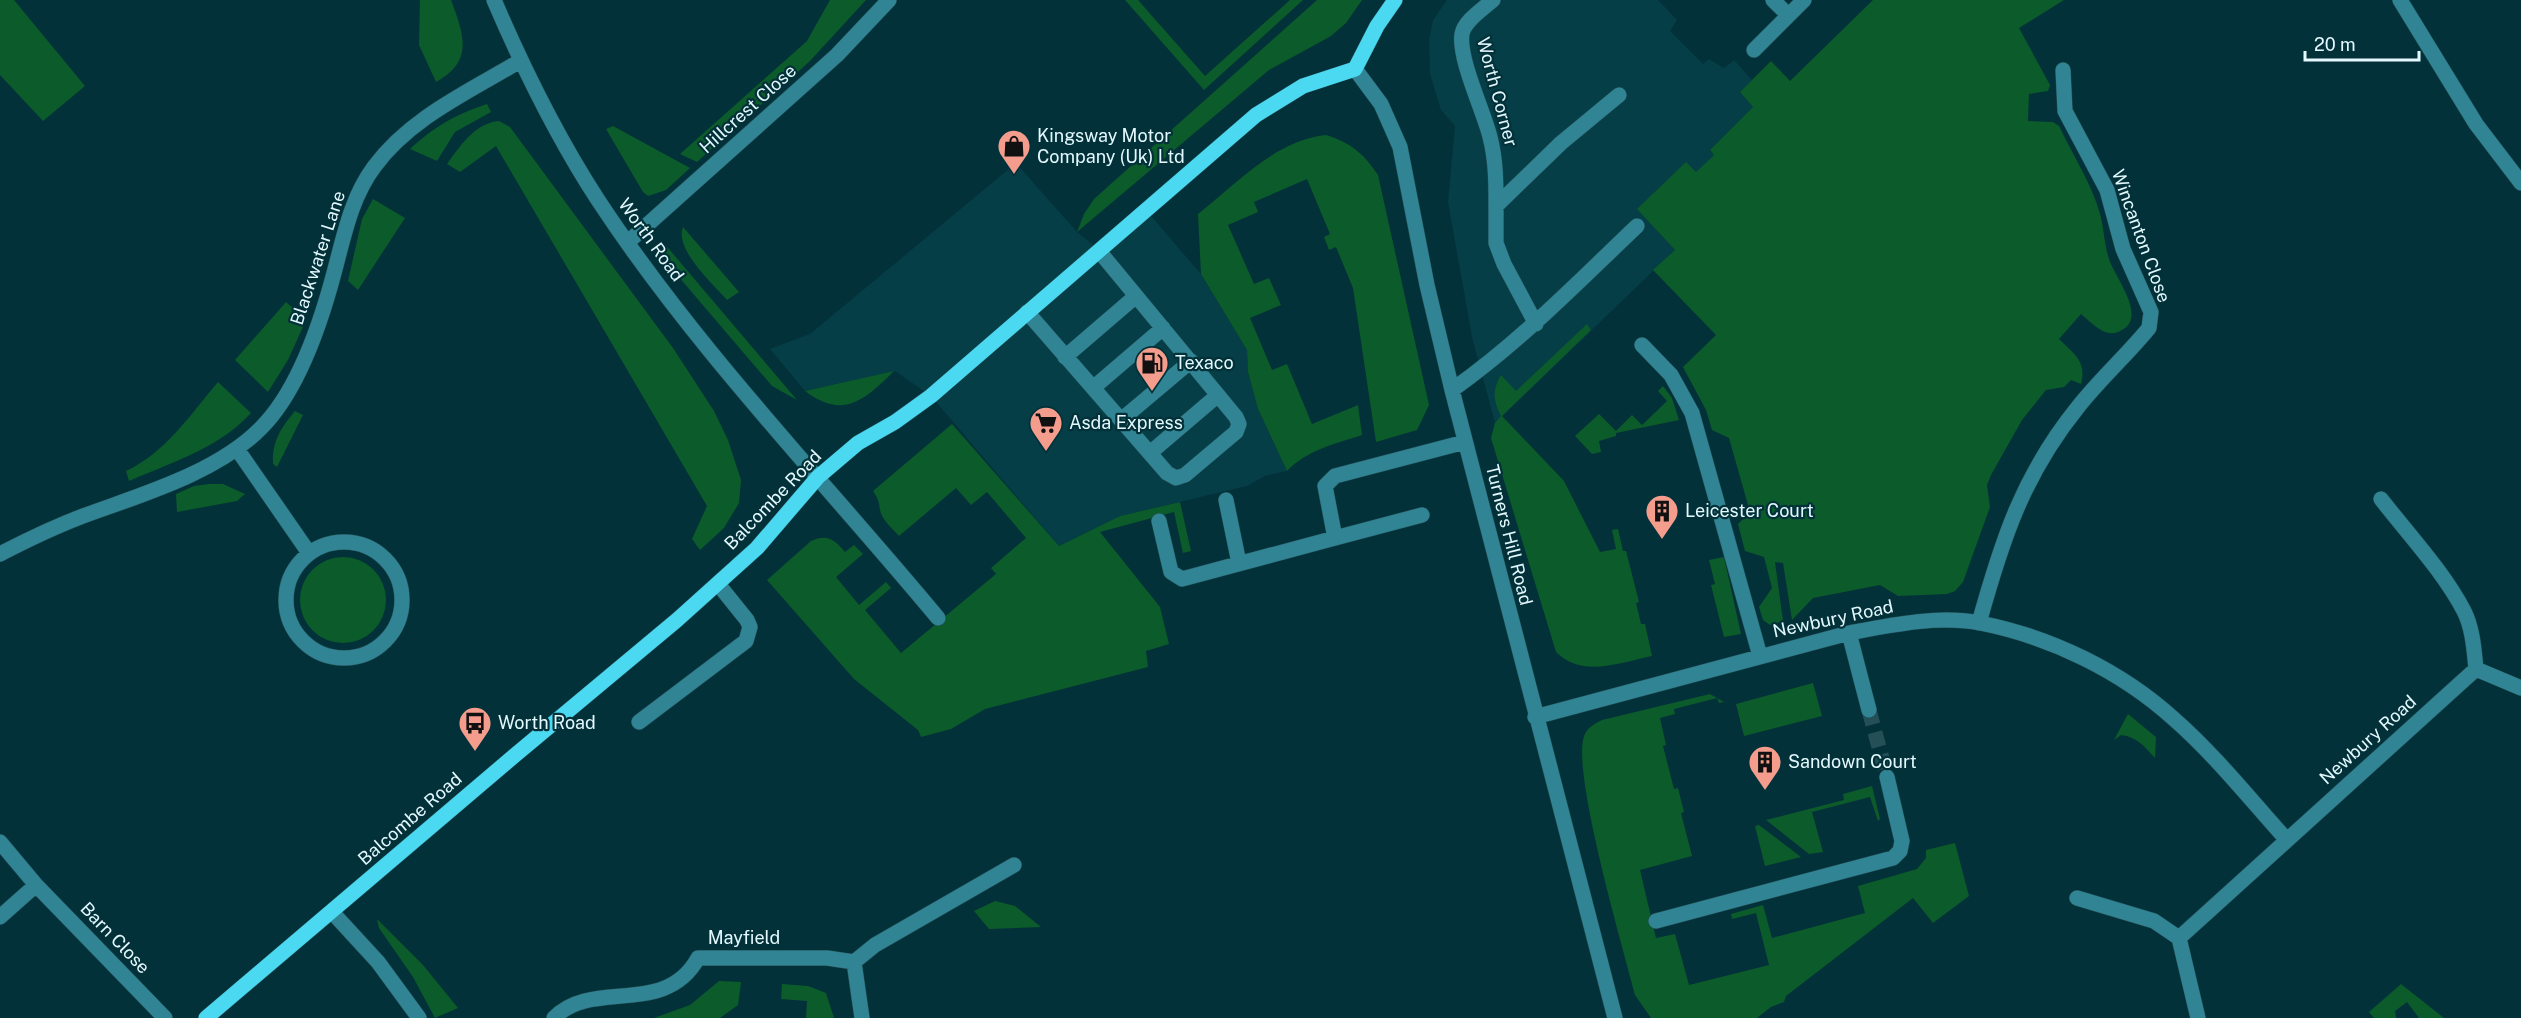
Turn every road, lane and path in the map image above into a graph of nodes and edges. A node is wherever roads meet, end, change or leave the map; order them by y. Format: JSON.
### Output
{"nodes":[{"id":1,"x":494,"y":0,"type":"edge"},
{"id":2,"x":889,"y":0,"type":"edge"},
{"id":3,"x":1395,"y":0,"type":"edge"},
{"id":4,"x":1492,"y":0,"type":"edge"},
{"id":5,"x":1773,"y":0,"type":"edge"},
{"id":6,"x":1804,"y":0,"type":"edge"},
{"id":7,"x":2400,"y":0,"type":"edge"},
{"id":8,"x":1788,"y":15,"type":"junction"},
{"id":9,"x":1754,"y":50,"type":"dead end"},
{"id":10,"x":520,"y":61,"type":"junction"},
{"id":11,"x":1355,"y":69,"type":"junction"},
{"id":12,"x":2063,"y":70,"type":"dead end"},
{"id":13,"x":1618,"y":95,"type":"dead end"},
{"id":14,"x":2521,"y":183,"type":"edge"},
{"id":15,"x":1496,"y":206,"type":"junction"},
{"id":16,"x":1637,"y":226,"type":"dead end"},
{"id":17,"x":628,"y":242,"type":"junction"},
{"id":18,"x":1099,"y":251,"type":"junction"},
{"id":19,"x":1136,"y":296,"type":"junction"},
{"id":20,"x":1027,"y":312,"type":"junction"},
{"id":21,"x":1536,"y":324,"type":"junction"},
{"id":22,"x":1163,"y":328,"type":"junction"},
{"id":23,"x":1642,"y":345,"type":"dead end"},
{"id":24,"x":1065,"y":357,"type":"junction"},
{"id":25,"x":1191,"y":361,"type":"junction"},
{"id":26,"x":1093,"y":388,"type":"junction"},
{"id":27,"x":1452,"y":390,"type":"junction"},
{"id":28,"x":1218,"y":395,"type":"junction"},
{"id":29,"x":1121,"y":420,"type":"junction"},
{"id":30,"x":1465,"y":442,"type":"junction"},
{"id":31,"x":237,"y":449,"type":"junction"},
{"id":32,"x":1150,"y":453,"type":"junction"},
{"id":33,"x":818,"y":477,"type":"junction"},
{"id":34,"x":2381,"y":499,"type":"dead end"},
{"id":35,"x":1226,"y":500,"type":"dead end"},
{"id":36,"x":1422,"y":515,"type":"dead end"},
{"id":37,"x":1159,"y":521,"type":"dead end"},
{"id":38,"x":1335,"y":538,"type":"junction"},
{"id":39,"x":309,"y":553,"type":"junction"},
{"id":40,"x":0,"y":554,"type":"edge"},
{"id":41,"x":1239,"y":563,"type":"junction"},
{"id":42,"x":718,"y":584,"type":"junction"},
{"id":43,"x":938,"y":618,"type":"dead end"},
{"id":44,"x":1979,"y":623,"type":"junction"},
{"id":45,"x":1849,"y":633,"type":"junction"},
{"id":46,"x":1760,"y":656,"type":"junction"},
{"id":47,"x":2476,"y":669,"type":"junction"},
{"id":48,"x":2521,"y":688,"type":"edge"},
{"id":49,"x":1869,"y":710,"type":"tunnel mouth"},
{"id":50,"x":1535,"y":717,"type":"junction"},
{"id":51,"x":639,"y":722,"type":"dead end"},
{"id":52,"x":1887,"y":777,"type":"tunnel mouth"},
{"id":53,"x":2286,"y":839,"type":"junction"},
{"id":54,"x":0,"y":842,"type":"edge"},
{"id":55,"x":1014,"y":865,"type":"dead end"},
{"id":56,"x":36,"y":885,"type":"junction"},
{"id":57,"x":2077,"y":898,"type":"dead end"},
{"id":58,"x":332,"y":912,"type":"junction"},
{"id":59,"x":0,"y":917,"type":"edge"},
{"id":60,"x":1656,"y":921,"type":"dead end"},
{"id":61,"x":2179,"y":938,"type":"junction"},
{"id":62,"x":854,"y":962,"type":"junction"},
{"id":63,"x":165,"y":1018,"type":"edge"},
{"id":64,"x":206,"y":1018,"type":"edge"},
{"id":65,"x":419,"y":1018,"type":"edge"},
{"id":66,"x":554,"y":1018,"type":"edge"},
{"id":67,"x":862,"y":1018,"type":"edge"},
{"id":68,"x":1615,"y":1018,"type":"edge"},
{"id":69,"x":2198,"y":1018,"type":"edge"}],
"edges":[{"from":1,"to":10,"type":"street","name":"Worth Road"},
{"from":2,"to":17,"type":"street","name":"Hillcrest Close"},
{"from":3,"to":11,"type":"main road"},
{"from":4,"to":15,"type":"street","name":"Worth Corner"},
{"from":5,"to":8,"type":"street"},
{"from":6,"to":8,"type":"street"},
{"from":7,"to":14,"type":"street"},
{"from":8,"to":9,"type":"street"},
{"from":10,"to":17,"type":"street","name":"Worth Road"},
{"from":10,"to":31,"type":"street","name":"Blackwater Lane"},
{"from":11,"to":18,"type":"main road","name":"Balcombe Road"},
{"from":11,"to":27,"type":"street","name":"Turners Hill Road"},
{"from":12,"to":44,"type":"street","name":"Wincanton Close"},
{"from":13,"to":15,"type":"street","name":"Worth Corner"},
{"from":15,"to":21,"type":"street","name":"Worth Corner"},
{"from":16,"to":21,"type":"street"},
{"from":17,"to":33,"type":"street","name":"Worth Road"},
{"from":18,"to":19,"type":"street"},
{"from":18,"to":20,"type":"main road","name":"Balcombe Road"},
{"from":19,"to":22,"type":"street"},
{"from":19,"to":24,"type":"street"},
{"from":20,"to":24,"type":"street"},
{"from":20,"to":33,"type":"main road","name":"Balcombe Road"},
{"from":21,"to":27,"type":"street"},
{"from":22,"to":25,"type":"street"},
{"from":22,"to":26,"type":"street"},
{"from":23,"to":46,"type":"street"},
{"from":24,"to":26,"type":"street"},
{"from":25,"to":28,"type":"street"},
{"from":25,"to":29,"type":"street"},
{"from":26,"to":29,"type":"street"},
{"from":27,"to":30,"type":"street","name":"Turners Hill Road"},
{"from":28,"to":32,"type":"street"},
{"from":28,"to":32,"type":"street"},
{"from":29,"to":32,"type":"street"},
{"from":30,"to":38,"type":"street"},
{"from":30,"to":50,"type":"street","name":"Turners Hill Road"},
{"from":31,"to":39,"type":"street"},
{"from":31,"to":40,"type":"street","name":"Blackwater Lane"},
{"from":33,"to":42,"type":"main road","name":"Balcombe Road"},
{"from":33,"to":43,"type":"street","name":"Worth Road"},
{"from":34,"to":47,"type":"street"},
{"from":35,"to":41,"type":"street"},
{"from":36,"to":38,"type":"street"},
{"from":37,"to":41,"type":"street"},
{"from":38,"to":41,"type":"street"},
{"from":39,"to":39,"type":"street"},
{"from":42,"to":51,"type":"street"},
{"from":42,"to":58,"type":"main road","name":"Balcombe Road"},
{"from":44,"to":45,"type":"street","name":"Newbury Road"},
{"from":44,"to":53,"type":"street","name":"Newbury Road"},
{"from":45,"to":46,"type":"street","name":"Newbury Road"},
{"from":45,"to":49,"type":"street"},
{"from":46,"to":50,"type":"street","name":"Newbury Road"},
{"from":47,"to":48,"type":"street"},
{"from":47,"to":53,"type":"street","name":"Newbury Road"},
{"from":50,"to":68,"type":"street","name":"Turners Hill Road"},
{"from":52,"to":60,"type":"street"},
{"from":53,"to":61,"type":"street","name":"Newbury Road"},
{"from":54,"to":56,"type":"street","name":"Barn Close"},
{"from":55,"to":62,"type":"street"},
{"from":56,"to":59,"type":"street"},
{"from":56,"to":63,"type":"street","name":"Barn Close"},
{"from":57,"to":61,"type":"street"},
{"from":58,"to":64,"type":"main road","name":"Balcombe Road"},
{"from":58,"to":65,"type":"street"},
{"from":61,"to":69,"type":"street"},
{"from":62,"to":66,"type":"street","name":"Mayfield"},
{"from":62,"to":67,"type":"street"}]}
